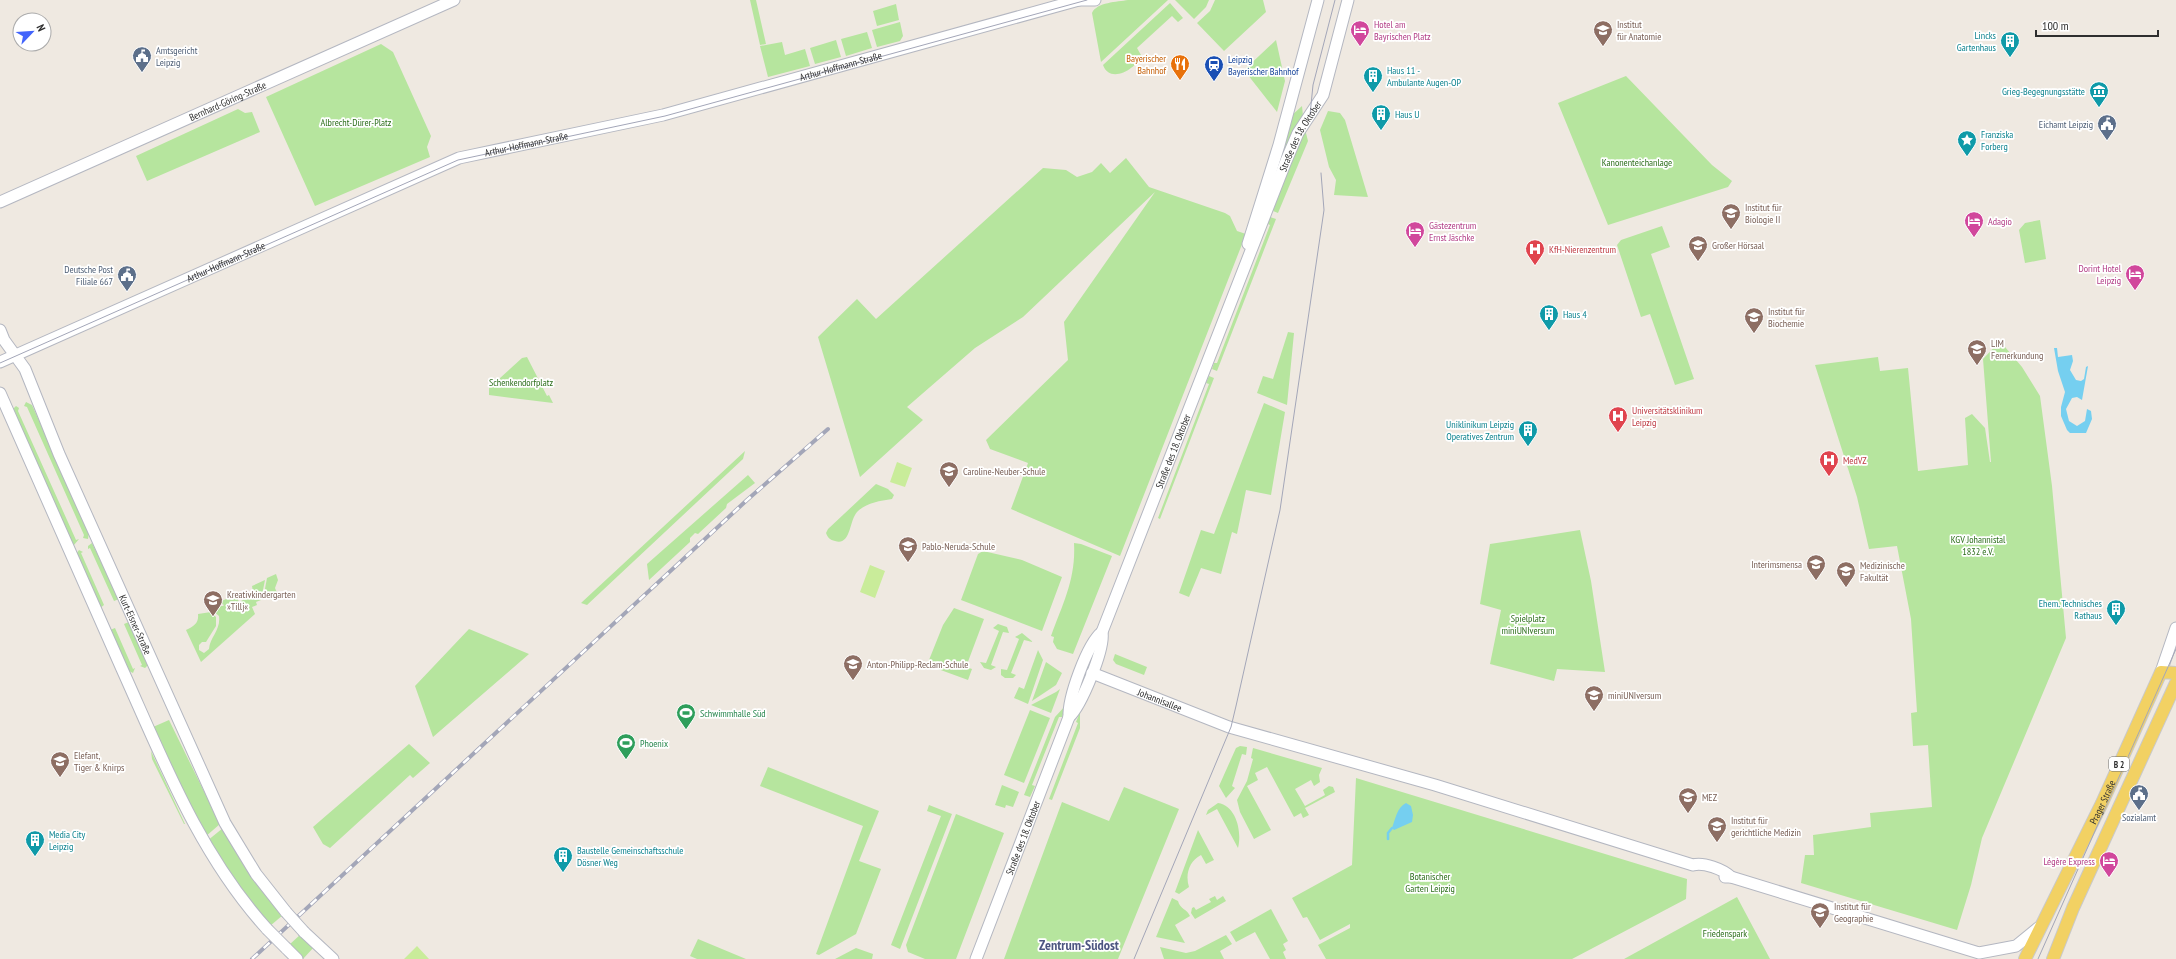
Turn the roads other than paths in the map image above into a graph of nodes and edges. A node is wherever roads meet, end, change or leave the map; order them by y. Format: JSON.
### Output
{"nodes":[{"id":1,"x":454,"y":0,"type":"edge"},
{"id":2,"x":1078,"y":0,"type":"edge"},
{"id":3,"x":1095,"y":0,"type":"edge"},
{"id":4,"x":1318,"y":0,"type":"edge"},
{"id":5,"x":1348,"y":0,"type":"edge"},
{"id":6,"x":0,"y":202,"type":"edge"},
{"id":7,"x":1242,"y":270,"type":"junction"},
{"id":8,"x":0,"y":330,"type":"edge"},
{"id":9,"x":16,"y":355,"type":"junction"},
{"id":10,"x":0,"y":362,"type":"edge"},
{"id":11,"x":0,"y":393,"type":"edge"},
{"id":12,"x":2176,"y":628,"type":"edge"},
{"id":13,"x":1102,"y":632,"type":"junction"},
{"id":14,"x":1092,"y":673,"type":"junction"},
{"id":15,"x":2176,"y":673,"type":"edge"},
{"id":16,"x":2159,"y":676,"type":"junction"},
{"id":17,"x":2176,"y":685,"type":"edge"},
{"id":18,"x":1069,"y":717,"type":"junction"},
{"id":19,"x":2038,"y":928,"type":"junction"},
{"id":20,"x":1979,"y":953,"type":"junction"},
{"id":21,"x":297,"y":959,"type":"edge"},
{"id":22,"x":333,"y":959,"type":"edge"},
{"id":23,"x":976,"y":959,"type":"edge"},
{"id":24,"x":1990,"y":959,"type":"edge"},
{"id":25,"x":2024,"y":959,"type":"edge"},
{"id":26,"x":2053,"y":959,"type":"edge"}],
"edges":[{"from":1,"to":6,"type":"main road","name":"Bernhard-Göring-Straße"},
{"from":2,"to":3,"type":"main road","name":"Arthur-Hoffmann-Straße"},
{"from":2,"to":9,"type":"main road","name":"Arthur-Hoffmann-Straße"},
{"from":4,"to":7,"type":"main road","name":"Straße des 18. Oktober"},
{"from":5,"to":7,"type":"main road","name":"Straße des 18. Oktober"},
{"from":7,"to":13,"type":"main road","name":"Straße des 18. Oktober"},
{"from":8,"to":9,"type":"main road","name":"Kurt-Eisner-Straße"},
{"from":9,"to":10,"type":"main road","name":"Arthur-Hoffmann-Straße"},
{"from":9,"to":22,"type":"main road","name":"Kurt-Eisner-Straße","bridge":true},
{"from":11,"to":21,"type":"main road","bridge":true},
{"from":12,"to":16,"type":"main road","name":"Prager Straße"},
{"from":13,"to":14,"type":"main road","name":"Straße des 18. Oktober"},
{"from":13,"to":18,"type":"main road","name":"Straße des 18. Oktober"},
{"from":14,"to":18,"type":"main road","name":"Straße des 18. Oktober"},
{"from":14,"to":20,"type":"main road","name":"Johannisallee"},
{"from":15,"to":16,"type":"main road"},
{"from":16,"to":17,"type":"main road","number":"B 2"},
{"from":16,"to":19,"type":"main road","name":"Prager Straße","number":"B 2"},
{"from":17,"to":26,"type":"main road","name":"Prager Straße","number":"B 2"},
{"from":18,"to":23,"type":"main road","name":"Straße des 18. Oktober"},
{"from":19,"to":20,"type":"main road"},
{"from":19,"to":25,"type":"main road","number":"B 2"},
{"from":20,"to":24,"type":"main road"}]}
